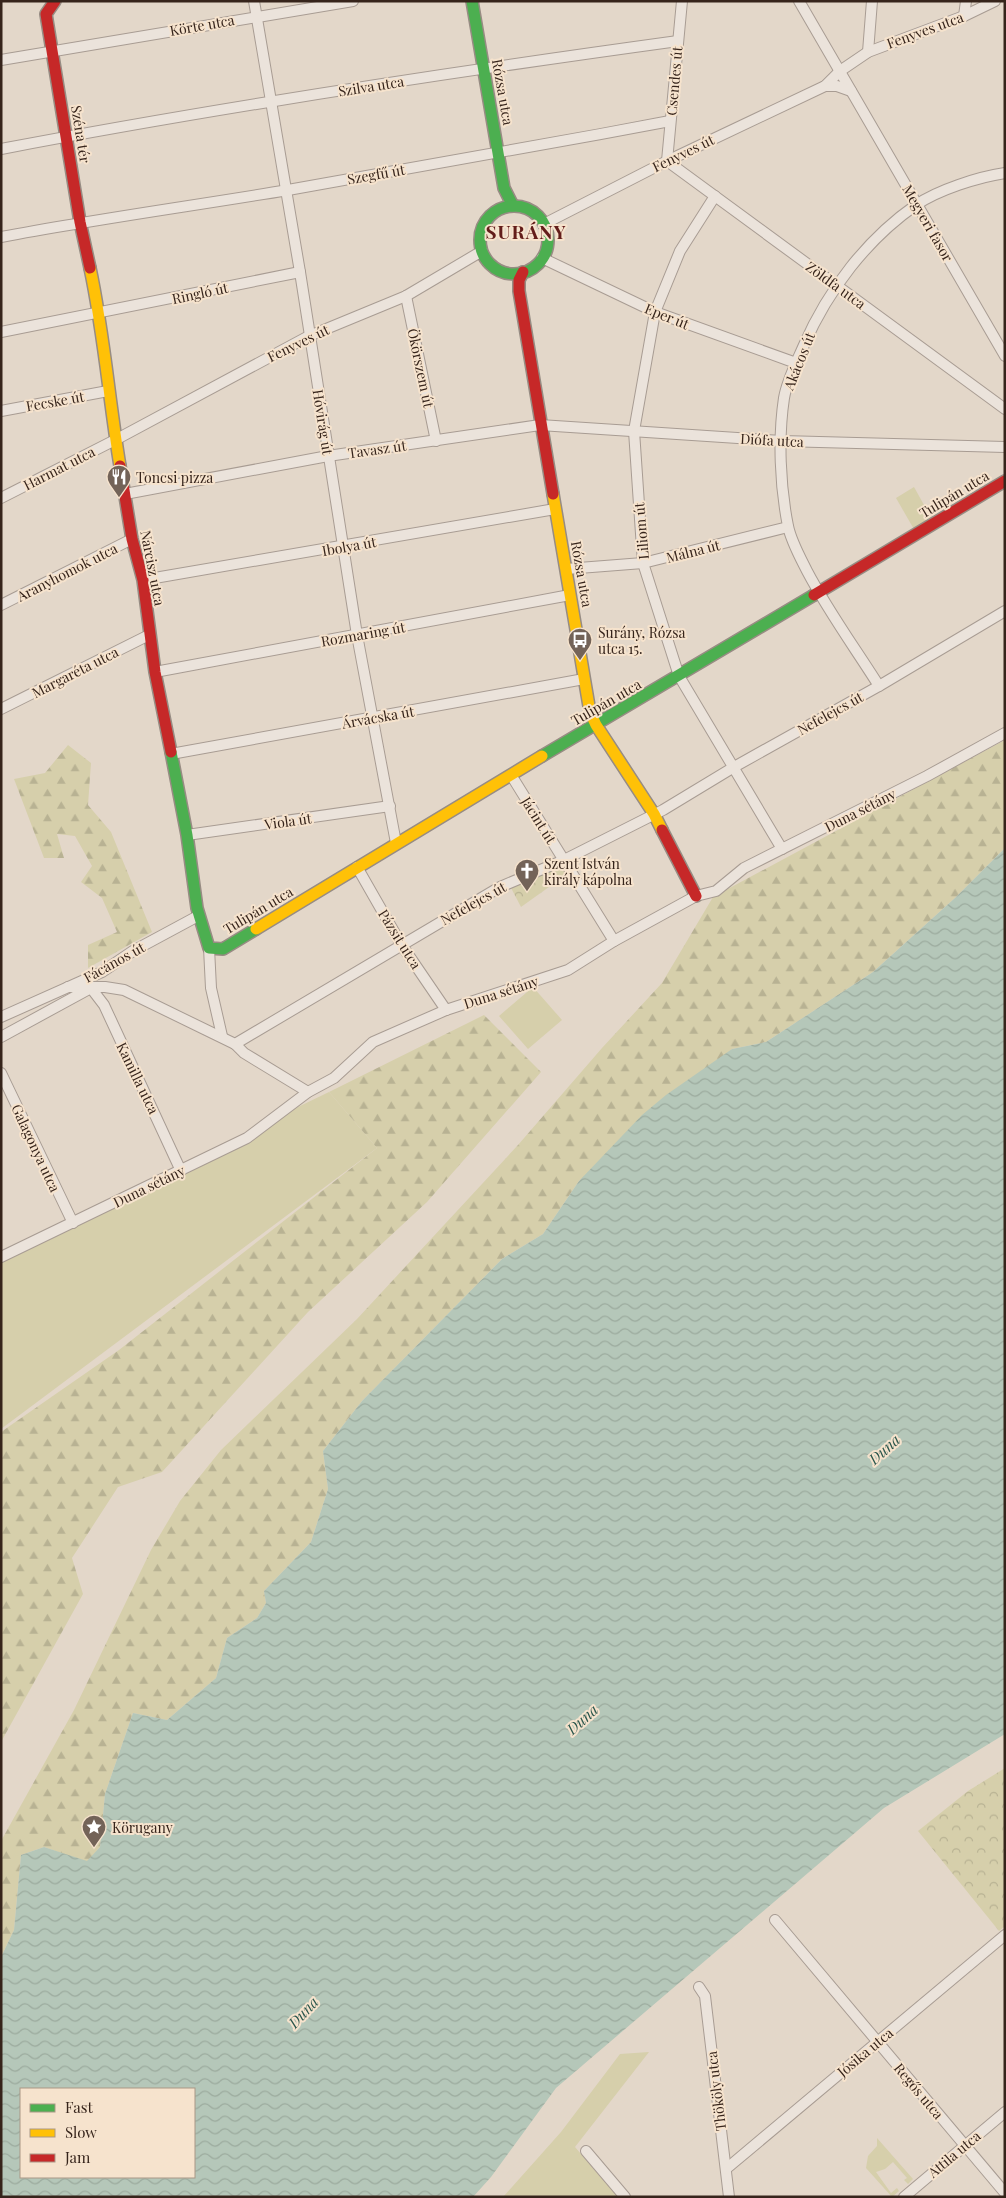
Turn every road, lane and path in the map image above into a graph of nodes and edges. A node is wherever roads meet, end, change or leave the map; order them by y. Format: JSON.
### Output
{"nodes":[{"id":1,"x":55,"y":1,"type":"edge"},
{"id":2,"x":254,"y":1,"type":"edge"},
{"id":3,"x":353,"y":1,"type":"edge"},
{"id":4,"x":472,"y":1,"type":"edge"},
{"id":5,"x":682,"y":1,"type":"edge"},
{"id":6,"x":799,"y":1,"type":"edge"},
{"id":7,"x":872,"y":1,"type":"edge"},
{"id":8,"x":966,"y":1,"type":"edge"},
{"id":9,"x":996,"y":1,"type":"edge"},
{"id":10,"x":257,"y":16,"type":"junction"},
{"id":11,"x":964,"y":16,"type":"junction"},
{"id":12,"x":678,"y":40,"type":"junction"},
{"id":13,"x":52,"y":51,"type":"junction"},
{"id":14,"x":829,"y":52,"type":"junction"},
{"id":15,"x":868,"y":52,"type":"junction"},
{"id":16,"x":1,"y":60,"type":"edge"},
{"id":17,"x":856,"y":60,"type":"junction"},
{"id":18,"x":484,"y":68,"type":"junction"},
{"id":19,"x":840,"y":71,"type":"junction"},
{"id":20,"x":825,"y":86,"type":"junction"},
{"id":21,"x":851,"y":91,"type":"junction"},
{"id":22,"x":270,"y":102,"type":"junction"},
{"id":23,"x":670,"y":121,"type":"junction"},
{"id":24,"x":66,"y":136,"type":"junction"},
{"id":25,"x":1,"y":149,"type":"edge"},
{"id":26,"x":498,"y":153,"type":"junction"},
{"id":27,"x":667,"y":161,"type":"junction"},
{"id":28,"x":1005,"y":173,"type":"edge"},
{"id":29,"x":504,"y":188,"type":"junction"},
{"id":30,"x":286,"y":190,"type":"junction"},
{"id":31,"x":715,"y":196,"type":"junction"},
{"id":32,"x":917,"y":204,"type":"junction"},
{"id":33,"x":514,"y":206,"type":"junction"},
{"id":34,"x":498,"y":210,"type":"junction"},
{"id":35,"x":80,"y":222,"type":"junction"},
{"id":36,"x":544,"y":224,"type":"junction"},
{"id":37,"x":1,"y":237,"type":"edge"},
{"id":38,"x":482,"y":251,"type":"junction"},
{"id":39,"x":542,"y":258,"type":"junction"},
{"id":40,"x":300,"y":272,"type":"junction"},
{"id":41,"x":505,"y":272,"type":"junction"},
{"id":42,"x":522,"y":272,"type":"junction"},
{"id":43,"x":837,"y":286,"type":"junction"},
{"id":44,"x":519,"y":291,"type":"junction"},
{"id":45,"x":406,"y":296,"type":"junction"},
{"id":46,"x":655,"y":312,"type":"junction"},
{"id":47,"x":100,"y":314,"type":"junction"},
{"id":48,"x":1,"y":332,"type":"edge"},
{"id":49,"x":308,"y":336,"type":"junction"},
{"id":50,"x":1005,"y":356,"type":"edge"},
{"id":51,"x":796,"y":363,"type":"junction"},
{"id":52,"x":108,"y":391,"type":"junction"},
{"id":53,"x":1005,"y":409,"type":"edge"},
{"id":54,"x":1,"y":411,"type":"edge"},
{"id":55,"x":540,"y":425,"type":"junction"},
{"id":56,"x":634,"y":431,"type":"junction"},
{"id":57,"x":117,"y":439,"type":"junction"},
{"id":58,"x":436,"y":440,"type":"junction"},
{"id":59,"x":782,"y":441,"type":"junction"},
{"id":60,"x":1005,"y":447,"type":"edge"},
{"id":61,"x":328,"y":456,"type":"junction"},
{"id":62,"x":1005,"y":481,"type":"edge"},
{"id":63,"x":126,"y":494,"type":"junction"},
{"id":64,"x":1,"y":498,"type":"edge"},
{"id":65,"x":556,"y":509,"type":"junction"},
{"id":66,"x":788,"y":527,"type":"junction"},
{"id":67,"x":132,"y":539,"type":"junction"},
{"id":68,"x":343,"y":547,"type":"junction"},
{"id":69,"x":643,"y":564,"type":"junction"},
{"id":70,"x":566,"y":569,"type":"junction"},
{"id":71,"x":143,"y":580,"type":"junction"},
{"id":72,"x":818,"y":592,"type":"junction"},
{"id":73,"x":570,"y":595,"type":"junction"},
{"id":74,"x":1,"y":605,"type":"edge"},
{"id":75,"x":1005,"y":611,"type":"edge"},
{"id":76,"x":149,"y":635,"type":"junction"},
{"id":77,"x":357,"y":636,"type":"junction"},
{"id":78,"x":155,"y":672,"type":"junction"},
{"id":79,"x":679,"y":676,"type":"junction"},
{"id":80,"x":584,"y":679,"type":"junction"},
{"id":81,"x":879,"y":686,"type":"junction"},
{"id":82,"x":1,"y":709,"type":"edge"},
{"id":83,"x":374,"y":717,"type":"junction"},
{"id":84,"x":596,"y":725,"type":"junction"},
{"id":85,"x":1005,"y":733,"type":"edge"},
{"id":86,"x":171,"y":754,"type":"junction"},
{"id":87,"x":734,"y":767,"type":"junction"},
{"id":88,"x":512,"y":775,"type":"junction"},
{"id":89,"x":390,"y":806,"type":"junction"},
{"id":90,"x":654,"y":814,"type":"junction"},
{"id":91,"x":187,"y":835,"type":"junction"},
{"id":92,"x":396,"y":843,"type":"junction"},
{"id":93,"x":782,"y":849,"type":"junction"},
{"id":94,"x":564,"y":860,"type":"junction"},
{"id":95,"x":357,"y":867,"type":"junction"},
{"id":96,"x":696,"y":896,"type":"junction"},
{"id":97,"x":198,"y":916,"type":"junction"},
{"id":98,"x":614,"y":941,"type":"junction"},
{"id":99,"x":401,"y":944,"type":"junction"},
{"id":100,"x":209,"y":948,"type":"junction"},
{"id":101,"x":102,"y":972,"type":"junction"},
{"id":102,"x":68,"y":987,"type":"junction"},
{"id":103,"x":91,"y":988,"type":"junction"},
{"id":104,"x":446,"y":1010,"type":"junction"},
{"id":105,"x":1,"y":1016,"type":"edge"},
{"id":106,"x":222,"y":1036,"type":"junction"},
{"id":107,"x":1,"y":1037,"type":"edge"},
{"id":108,"x":234,"y":1044,"type":"junction"},
{"id":109,"x":1,"y":1073,"type":"edge"},
{"id":110,"x":308,"y":1092,"type":"junction"},
{"id":111,"x":181,"y":1171,"type":"junction"},
{"id":112,"x":73,"y":1223,"type":"junction"},
{"id":113,"x":1,"y":1258,"type":"edge"},
{"id":114,"x":775,"y":1920,"type":"dead end"},
{"id":115,"x":1005,"y":1936,"type":"edge"},
{"id":116,"x":699,"y":1987,"type":"dead end"},
{"id":117,"x":878,"y":2042,"type":"junction"},
{"id":118,"x":1005,"y":2112,"type":"edge"},
{"id":119,"x":965,"y":2145,"type":"junction"},
{"id":120,"x":586,"y":2150,"type":"dead end"},
{"id":121,"x":726,"y":2169,"type":"junction"},
{"id":122,"x":1005,"y":2193,"type":"edge"},
{"id":123,"x":625,"y":2197,"type":"edge"},
{"id":124,"x":729,"y":2197,"type":"edge"},
{"id":125,"x":904,"y":2197,"type":"edge"}],
"edges":[{"from":1,"to":13,"type":"street"},
{"from":2,"to":10,"type":"street","name":"Hóvirág út"},
{"from":3,"to":10,"type":"street","name":"Körte utca"},
{"from":4,"to":18,"type":"street","name":"Rózsa utca"},
{"from":5,"to":12,"type":"street","name":"Csendes út"},
{"from":6,"to":14,"type":"street"},
{"from":7,"to":15,"type":"street"},
{"from":8,"to":11,"type":"street"},
{"from":9,"to":11,"type":"street","name":"Fenyves utca"},
{"from":10,"to":13,"type":"street","name":"Körte utca"},
{"from":10,"to":22,"type":"street","name":"Hóvirág út"},
{"from":11,"to":15,"type":"street","name":"Fenyves utca"},
{"from":12,"to":18,"type":"street","name":"Szilva utca"},
{"from":12,"to":23,"type":"street","name":"Csendes út"},
{"from":13,"to":16,"type":"street","name":"Körte utca"},
{"from":13,"to":24,"type":"street","name":"Széna tér"},
{"from":14,"to":17,"type":"street"},
{"from":14,"to":19,"type":"street","name":"Megyeri fasor"},
{"from":15,"to":17,"type":"street","name":"Fenyves utca"},
{"from":17,"to":19,"type":"street","name":"Fenyves utca"},
{"from":18,"to":22,"type":"street","name":"Szilva utca"},
{"from":18,"to":26,"type":"street","name":"Rózsa utca"},
{"from":19,"to":20,"type":"street","name":"Fenyves út"},
{"from":19,"to":21,"type":"street","name":"Megyeri fasor"},
{"from":20,"to":21,"type":"street"},
{"from":20,"to":27,"type":"street","name":"Fenyves út"},
{"from":21,"to":32,"type":"street","name":"Megyeri fasor"},
{"from":22,"to":24,"type":"street","name":"Szilva utca"},
{"from":22,"to":30,"type":"street","name":"Hóvirág út"},
{"from":23,"to":26,"type":"street","name":"Szegfű út"},
{"from":23,"to":27,"type":"street","name":"Csendes út"},
{"from":24,"to":25,"type":"street","name":"Szilva utca"},
{"from":24,"to":35,"type":"street","name":"Széna tér"},
{"from":26,"to":29,"type":"street","name":"Rózsa utca"},
{"from":26,"to":30,"type":"street","name":"Szegfű út"},
{"from":27,"to":31,"type":"street","name":"Zöldfa utca"},
{"from":27,"to":36,"type":"street","name":"Fenyves út"},
{"from":28,"to":32,"type":"street","name":"Akácos út"},
{"from":29,"to":33,"type":"street"},
{"from":29,"to":34,"type":"street"},
{"from":30,"to":35,"type":"street","name":"Szegfű út"},
{"from":30,"to":40,"type":"street","name":"Hóvirág út"},
{"from":31,"to":43,"type":"street","name":"Zöldfa utca"},
{"from":31,"to":46,"type":"street","name":"Liliom út"},
{"from":32,"to":43,"type":"street","name":"Akácos út"},
{"from":32,"to":50,"type":"street","name":"Megyeri fasor"},
{"from":33,"to":34,"type":"street"},
{"from":33,"to":36,"type":"street"},
{"from":34,"to":38,"type":"street"},
{"from":35,"to":37,"type":"street","name":"Szegfű út"},
{"from":35,"to":47,"type":"street","name":"Nárcisz utca"},
{"from":36,"to":39,"type":"street"},
{"from":38,"to":41,"type":"street"},
{"from":38,"to":45,"type":"street","name":"Fenyves út"},
{"from":39,"to":42,"type":"street"},
{"from":39,"to":46,"type":"street","name":"Eper út"},
{"from":40,"to":47,"type":"street","name":"Ringló út"},
{"from":40,"to":49,"type":"street","name":"Hóvirág út"},
{"from":41,"to":42,"type":"street"},
{"from":41,"to":44,"type":"street"},
{"from":42,"to":44,"type":"street"},
{"from":43,"to":51,"type":"street","name":"Akácos út"},
{"from":43,"to":53,"type":"street","name":"Zöldfa utca"},
{"from":44,"to":55,"type":"street","name":"Rózsa utca"},
{"from":45,"to":49,"type":"street","name":"Fenyves út"},
{"from":45,"to":58,"type":"street","name":"Ökörszem út"},
{"from":46,"to":51,"type":"street","name":"Eper út"},
{"from":46,"to":56,"type":"street","name":"Liliom út"},
{"from":47,"to":48,"type":"street","name":"Ringló út"},
{"from":47,"to":52,"type":"street","name":"Nárcisz utca"},
{"from":49,"to":57,"type":"street","name":"Fenyves út"},
{"from":49,"to":61,"type":"street","name":"Hóvirág út"},
{"from":51,"to":59,"type":"street","name":"Akácos út"},
{"from":52,"to":54,"type":"street","name":"Fecske út"},
{"from":52,"to":57,"type":"street","name":"Nárcisz utca"},
{"from":55,"to":56,"type":"street","name":"Diófa utca"},
{"from":55,"to":58,"type":"street","name":"Tavasz út"},
{"from":55,"to":65,"type":"street","name":"Rózsa utca"},
{"from":56,"to":59,"type":"street","name":"Diófa utca"},
{"from":56,"to":69,"type":"street","name":"Liliom út"},
{"from":57,"to":63,"type":"street","name":"Nárcisz utca"},
{"from":57,"to":64,"type":"street","name":"Harmat utca"},
{"from":58,"to":61,"type":"street","name":"Tavasz út"},
{"from":59,"to":60,"type":"street","name":"Diófa utca"},
{"from":59,"to":66,"type":"street","name":"Akácos út"},
{"from":61,"to":63,"type":"street","name":"Tavasz út"},
{"from":61,"to":68,"type":"street","name":"Hóvirág út"},
{"from":62,"to":72,"type":"street","name":"Tulipán utca"},
{"from":63,"to":67,"type":"street","name":"Nárcisz utca"},
{"from":65,"to":68,"type":"street","name":"Ibolya út"},
{"from":65,"to":70,"type":"street","name":"Rózsa utca"},
{"from":66,"to":69,"type":"street","name":"Málna út"},
{"from":66,"to":72,"type":"street","name":"Akácos út"},
{"from":67,"to":71,"type":"street","name":"Nárcisz utca"},
{"from":67,"to":74,"type":"street","name":"Aranyhomok utca"},
{"from":68,"to":71,"type":"street","name":"Ibolya út"},
{"from":68,"to":77,"type":"street","name":"Hóvirág út"},
{"from":69,"to":70,"type":"street","name":"Málna út"},
{"from":69,"to":79,"type":"street","name":"Liliom út"},
{"from":70,"to":73,"type":"street","name":"Rózsa utca"},
{"from":71,"to":76,"type":"street","name":"Nárcisz utca"},
{"from":72,"to":79,"type":"street","name":"Tulipán utca"},
{"from":72,"to":81,"type":"street","name":"Akácos út"},
{"from":73,"to":77,"type":"street","name":"Rozmaring út"},
{"from":73,"to":80,"type":"street","name":"Rózsa utca"},
{"from":75,"to":81,"type":"street","name":"Nefelejcs út"},
{"from":76,"to":78,"type":"street","name":"Nárcisz utca"},
{"from":76,"to":82,"type":"street","name":"Margaréta utca"},
{"from":77,"to":78,"type":"street","name":"Rozmaring út"},
{"from":77,"to":83,"type":"street","name":"Hóvirág út"},
{"from":78,"to":86,"type":"street","name":"Nárcisz utca"},
{"from":79,"to":84,"type":"street","name":"Tulipán utca"},
{"from":79,"to":87,"type":"street","name":"Liliom út"},
{"from":80,"to":83,"type":"street","name":"Árvácska út"},
{"from":80,"to":84,"type":"street","name":"Rózsa utca"},
{"from":81,"to":87,"type":"street","name":"Nefelejcs út"},
{"from":83,"to":86,"type":"street","name":"Árvácska út"},
{"from":83,"to":89,"type":"street","name":"Hóvirág út"},
{"from":84,"to":88,"type":"street","name":"Tulipán utca"},
{"from":84,"to":90,"type":"street","name":"Rózsa utca"},
{"from":85,"to":93,"type":"street","name":"Duna sétány"},
{"from":86,"to":91,"type":"street","name":"Nárcisz utca"},
{"from":87,"to":90,"type":"street","name":"Nefelejcs út"},
{"from":87,"to":93,"type":"street","name":"Liliom út"},
{"from":88,"to":92,"type":"street","name":"Tulipán utca"},
{"from":88,"to":94,"type":"street","name":"Jácint út"},
{"from":89,"to":91,"type":"street","name":"Viola út"},
{"from":89,"to":92,"type":"street","name":"Hóvirág út"},
{"from":90,"to":94,"type":"street","name":"Nefelejcs út"},
{"from":90,"to":96,"type":"street","name":"Rózsa utca"},
{"from":91,"to":97,"type":"street","name":"Nárcisz utca"},
{"from":92,"to":95,"type":"street","name":"Tulipán utca"},
{"from":93,"to":96,"type":"street","name":"Duna sétány"},
{"from":94,"to":98,"type":"street","name":"Jácint út"},
{"from":94,"to":99,"type":"street","name":"Nefelejcs út"},
{"from":95,"to":99,"type":"street","name":"Pázsit utca"},
{"from":95,"to":100,"type":"street","name":"Tulipán utca"},
{"from":96,"to":98,"type":"street","name":"Duna sétány"},
{"from":97,"to":100,"type":"street","name":"Nárcisz utca"},
{"from":97,"to":101,"type":"street","name":"Fácános út"},
{"from":98,"to":104,"type":"street","name":"Duna sétány"},
{"from":99,"to":104,"type":"street","name":"Pázsit utca"},
{"from":99,"to":108,"type":"street","name":"Nefelejcs út"},
{"from":100,"to":106,"type":"street","name":"Nárcisz utca"},
{"from":101,"to":102,"type":"street","name":"Fácános út"},
{"from":101,"to":103,"type":"street"},
{"from":102,"to":103,"type":"street"},
{"from":102,"to":105,"type":"street","name":"Fácános út"},
{"from":103,"to":106,"type":"street"},
{"from":103,"to":107,"type":"street"},
{"from":103,"to":111,"type":"street","name":"Kamilla utca"},
{"from":104,"to":110,"type":"street","name":"Duna sétány"},
{"from":106,"to":108,"type":"street"},
{"from":108,"to":110,"type":"street"},
{"from":109,"to":112,"type":"street","name":"Galagonya utca"},
{"from":110,"to":111,"type":"street","name":"Duna sétány"},
{"from":111,"to":112,"type":"street","name":"Duna sétány"},
{"from":112,"to":113,"type":"street","name":"Duna sétány"},
{"from":114,"to":117,"type":"street","name":"Regős utca"},
{"from":115,"to":117,"type":"street","name":"Jósika utca"},
{"from":116,"to":121,"type":"street","name":"Thököly utca"},
{"from":117,"to":119,"type":"street","name":"Regős utca"},
{"from":117,"to":121,"type":"street","name":"Jósika utca"},
{"from":118,"to":119,"type":"street","name":"Attila utca"},
{"from":119,"to":122,"type":"street","name":"Regős utca"},
{"from":119,"to":125,"type":"street","name":"Attila utca"},
{"from":120,"to":123,"type":"street"},
{"from":121,"to":124,"type":"street","name":"Thököly utca"}]}
